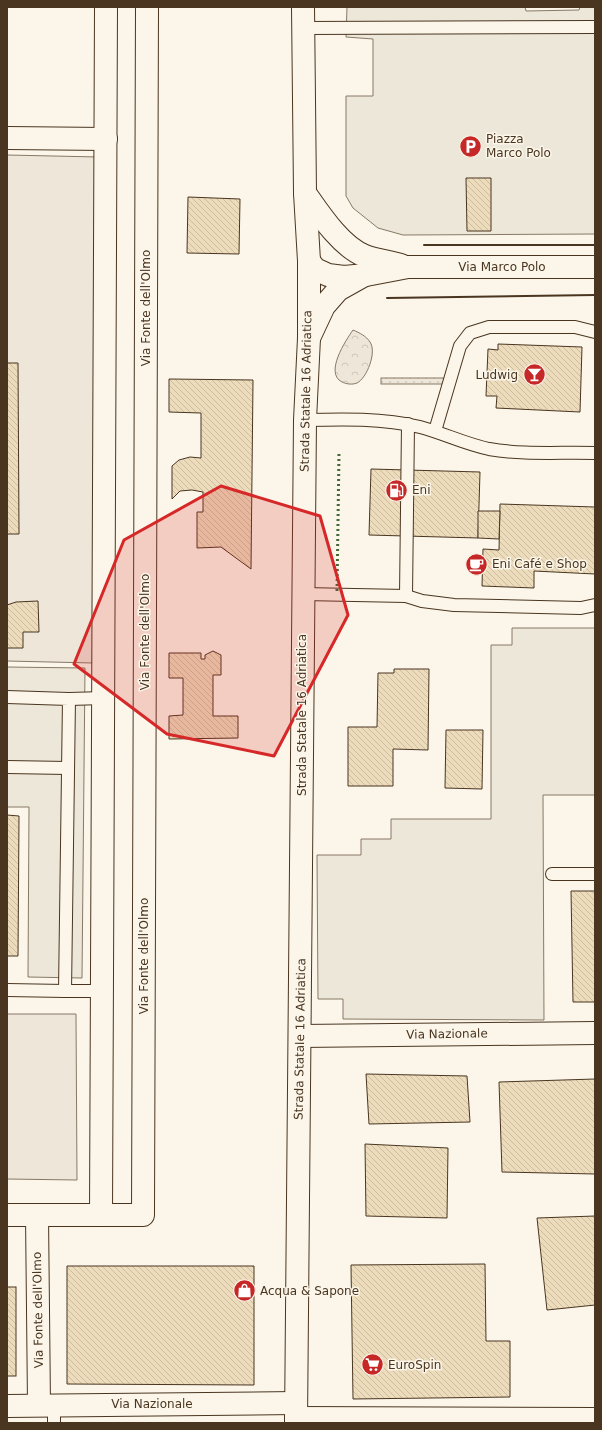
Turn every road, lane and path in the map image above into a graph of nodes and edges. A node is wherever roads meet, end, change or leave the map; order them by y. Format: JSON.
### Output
{"nodes":[{"id":1,"x":106,"y":7,"type":"edge"},
{"id":2,"x":148,"y":7,"type":"edge"},
{"id":3,"x":304,"y":18,"type":"edge"},
{"id":4,"x":595,"y":27,"type":"edge"},
{"id":5,"x":7,"y":138,"type":"edge"},
{"id":6,"x":106,"y":139,"type":"junction"},
{"id":7,"x":305,"y":193,"type":"junction"},
{"id":8,"x":309,"y":261,"type":"junction"},
{"id":9,"x":408,"y":267,"type":"junction"},
{"id":10,"x":595,"y":267,"type":"edge"},
{"id":11,"x":366,"y":275,"type":"junction"},
{"id":12,"x":595,"y":332,"type":"edge"},
{"id":13,"x":309,"y":338,"type":"junction"},
{"id":14,"x":305,"y":420,"type":"junction"},
{"id":15,"x":408,"y":424,"type":"junction"},
{"id":16,"x":435,"y":431,"type":"junction"},
{"id":17,"x":595,"y":453,"type":"edge"},
{"id":18,"x":303,"y":594,"type":"junction"},
{"id":19,"x":406,"y":596,"type":"junction"},
{"id":20,"x":595,"y":605,"type":"edge"},
{"id":21,"x":581,"y":608,"type":"junction"},
{"id":22,"x":595,"y":608,"type":"edge"},
{"id":23,"x":7,"y":698,"type":"edge"},
{"id":24,"x":69,"y":698,"type":"junction"},
{"id":25,"x":104,"y":698,"type":"junction"},
{"id":26,"x":7,"y":767,"type":"edge"},
{"id":27,"x":68,"y":768,"type":"junction"},
{"id":28,"x":552,"y":874,"type":"dead end"},
{"id":29,"x":595,"y":874,"type":"edge"},
{"id":30,"x":7,"y":990,"type":"edge"},
{"id":31,"x":65,"y":991,"type":"junction"},
{"id":32,"x":102,"y":991,"type":"junction"},
{"id":33,"x":595,"y":1033,"type":"edge"},
{"id":34,"x":300,"y":1036,"type":"junction"},
{"id":35,"x":7,"y":1215,"type":"edge"},
{"id":36,"x":37,"y":1215,"type":"junction"},
{"id":37,"x":101,"y":1215,"type":"junction"},
{"id":38,"x":7,"y":1406,"type":"edge"},
{"id":39,"x":49,"y":1411,"type":"edge"},
{"id":40,"x":296,"y":1415,"type":"edge"},
{"id":41,"x":595,"y":1419,"type":"edge"}],
"edges":[{"from":1,"to":6,"type":"street"},
{"from":2,"to":37,"type":"street","name":"Via Fonte dell'Olmo"},
{"from":3,"to":4,"type":"lane"},
{"from":3,"to":7,"type":"street","name":"Strada Statale 16 Adriatica"},
{"from":5,"to":6,"type":"street"},
{"from":6,"to":25,"type":"street"},
{"from":7,"to":8,"type":"street","name":"Strada Statale 16 Adriatica"},
{"from":7,"to":9,"type":"street","name":"Via Marco Polo"},
{"from":8,"to":11,"type":"street","name":"Via Marco Polo"},
{"from":8,"to":13,"type":"street","name":"Strada Statale 16 Adriatica"},
{"from":9,"to":10,"type":"street","name":"Via Marco Polo"},
{"from":9,"to":11,"type":"street","name":"Via Marco Polo"},
{"from":11,"to":13,"type":"street","name":"Via Marco Polo"},
{"from":12,"to":16,"type":"lane"},
{"from":13,"to":14,"type":"street","name":"Strada Statale 16 Adriatica"},
{"from":14,"to":15,"type":"lane"},
{"from":14,"to":18,"type":"street","name":"Strada Statale 16 Adriatica"},
{"from":15,"to":16,"type":"lane"},
{"from":15,"to":19,"type":"lane"},
{"from":16,"to":17,"type":"lane"},
{"from":18,"to":19,"type":"lane"},
{"from":18,"to":34,"type":"street","name":"Strada Statale 16 Adriatica"},
{"from":19,"to":21,"type":"lane"},
{"from":20,"to":21,"type":"lane"},
{"from":21,"to":22,"type":"lane"},
{"from":23,"to":24,"type":"lane"},
{"from":24,"to":25,"type":"lane"},
{"from":24,"to":27,"type":"lane"},
{"from":25,"to":32,"type":"street"},
{"from":26,"to":27,"type":"lane"},
{"from":27,"to":31,"type":"lane"},
{"from":28,"to":29,"type":"lane"},
{"from":30,"to":31,"type":"lane"},
{"from":31,"to":32,"type":"lane"},
{"from":32,"to":37,"type":"street"},
{"from":33,"to":34,"type":"street","name":"Via Nazionale"},
{"from":34,"to":40,"type":"street","name":"Strada Statale 16 Adriatica"},
{"from":35,"to":36,"type":"street","name":"Via Fonte dell'Olmo"},
{"from":36,"to":37,"type":"street","name":"Via Fonte dell'Olmo"},
{"from":36,"to":39,"type":"street","name":"Via Fonte dell'Olmo"},
{"from":38,"to":39,"type":"street","name":"Via Nazionale"},
{"from":39,"to":40,"type":"street","name":"Via Nazionale"},
{"from":40,"to":41,"type":"street"}]}
